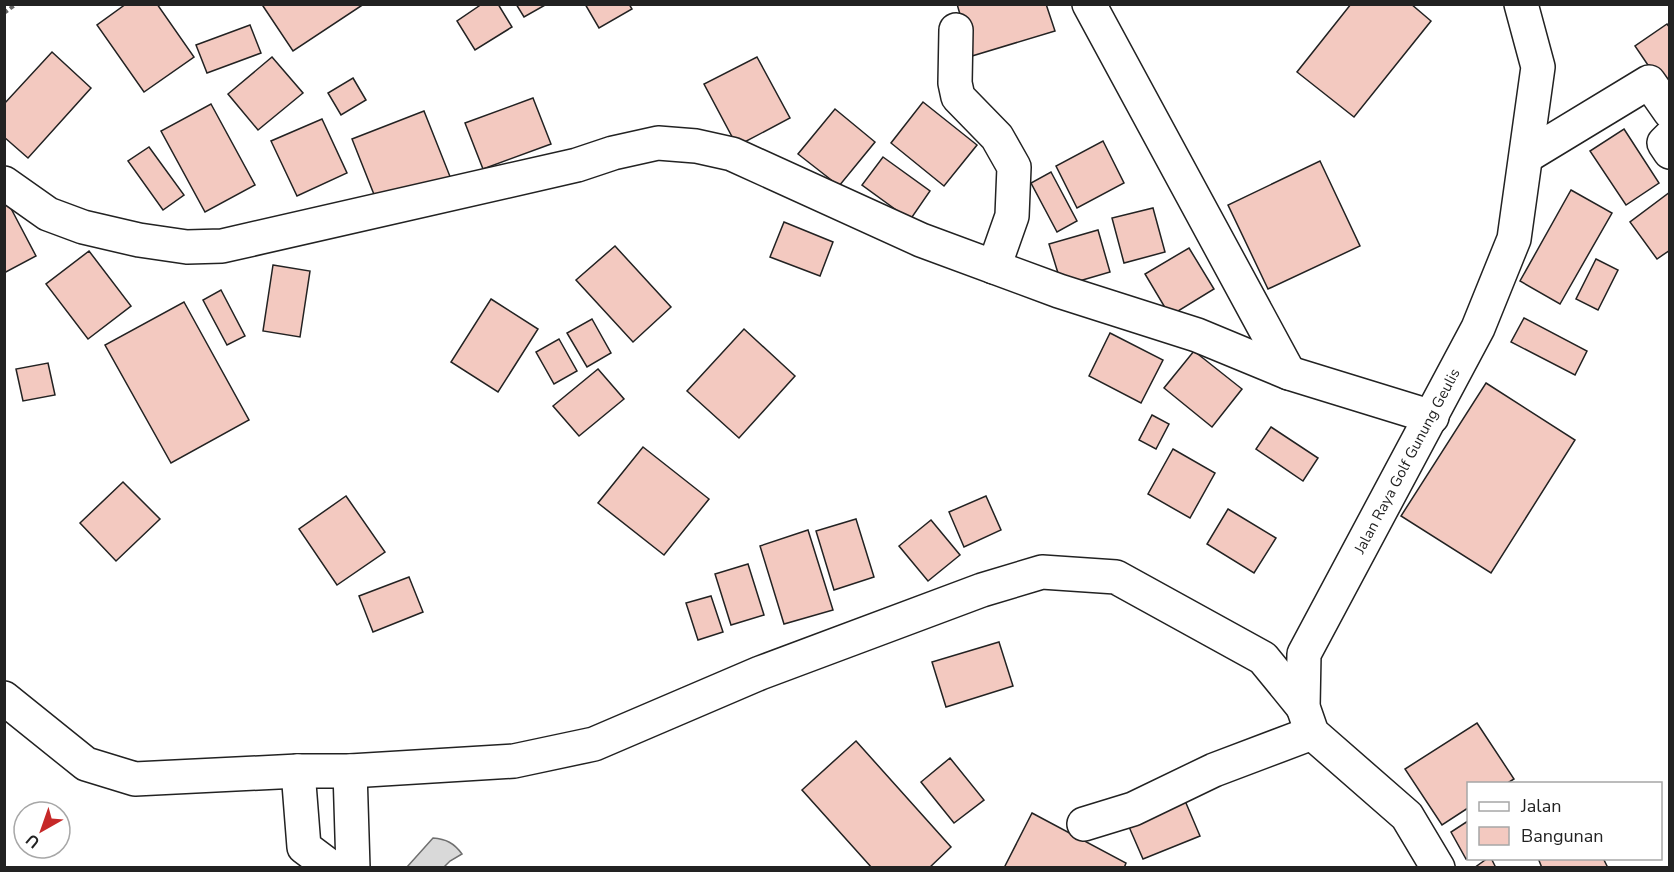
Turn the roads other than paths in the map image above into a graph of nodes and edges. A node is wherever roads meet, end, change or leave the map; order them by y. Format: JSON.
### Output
{"nodes":[{"id":1,"x":1089,"y":4,"type":"edge"},
{"id":2,"x":1521,"y":4,"type":"edge"},
{"id":3,"x":956,"y":30,"type":"dead end"},
{"id":4,"x":1670,"y":112,"type":"edge"},
{"id":5,"x":1670,"y":137,"type":"edge"},
{"id":6,"x":1670,"y":152,"type":"edge"},
{"id":7,"x":1527,"y":156,"type":"junction"},
{"id":8,"x":4,"y":183,"type":"edge"},
{"id":9,"x":994,"y":267,"type":"junction"},
{"id":10,"x":1289,"y":373,"type":"junction"},
{"id":11,"x":1432,"y":417,"type":"junction"},
{"id":12,"x":4,"y":698,"type":"edge"},
{"id":13,"x":1308,"y":720,"type":"junction"},
{"id":14,"x":298,"y":771,"type":"junction"},
{"id":15,"x":350,"y":771,"type":"junction"},
{"id":16,"x":1084,"y":824,"type":"dead end"},
{"id":17,"x":332,"y":867,"type":"edge"},
{"id":18,"x":353,"y":867,"type":"edge"},
{"id":19,"x":1438,"y":867,"type":"edge"}],
"edges":[{"from":1,"to":10,"type":"street"},
{"from":2,"to":7,"type":"street","name":"Jalan Raya Golf Gunung Geulis"},
{"from":3,"to":9,"type":"street"},
{"from":4,"to":7,"type":"street"},
{"from":5,"to":6,"type":"street"},
{"from":7,"to":11,"type":"street","name":"Jalan Raya Golf Gunung Geulis"},
{"from":8,"to":9,"type":"street"},
{"from":9,"to":10,"type":"street"},
{"from":10,"to":11,"type":"street"},
{"from":11,"to":13,"type":"street","name":"Jalan Raya Golf Gunung Geulis"},
{"from":12,"to":14,"type":"street"},
{"from":13,"to":15,"type":"street"},
{"from":13,"to":16,"type":"street"},
{"from":13,"to":19,"type":"street"},
{"from":14,"to":15,"type":"street"},
{"from":14,"to":17,"type":"street"},
{"from":15,"to":18,"type":"street"}]}
